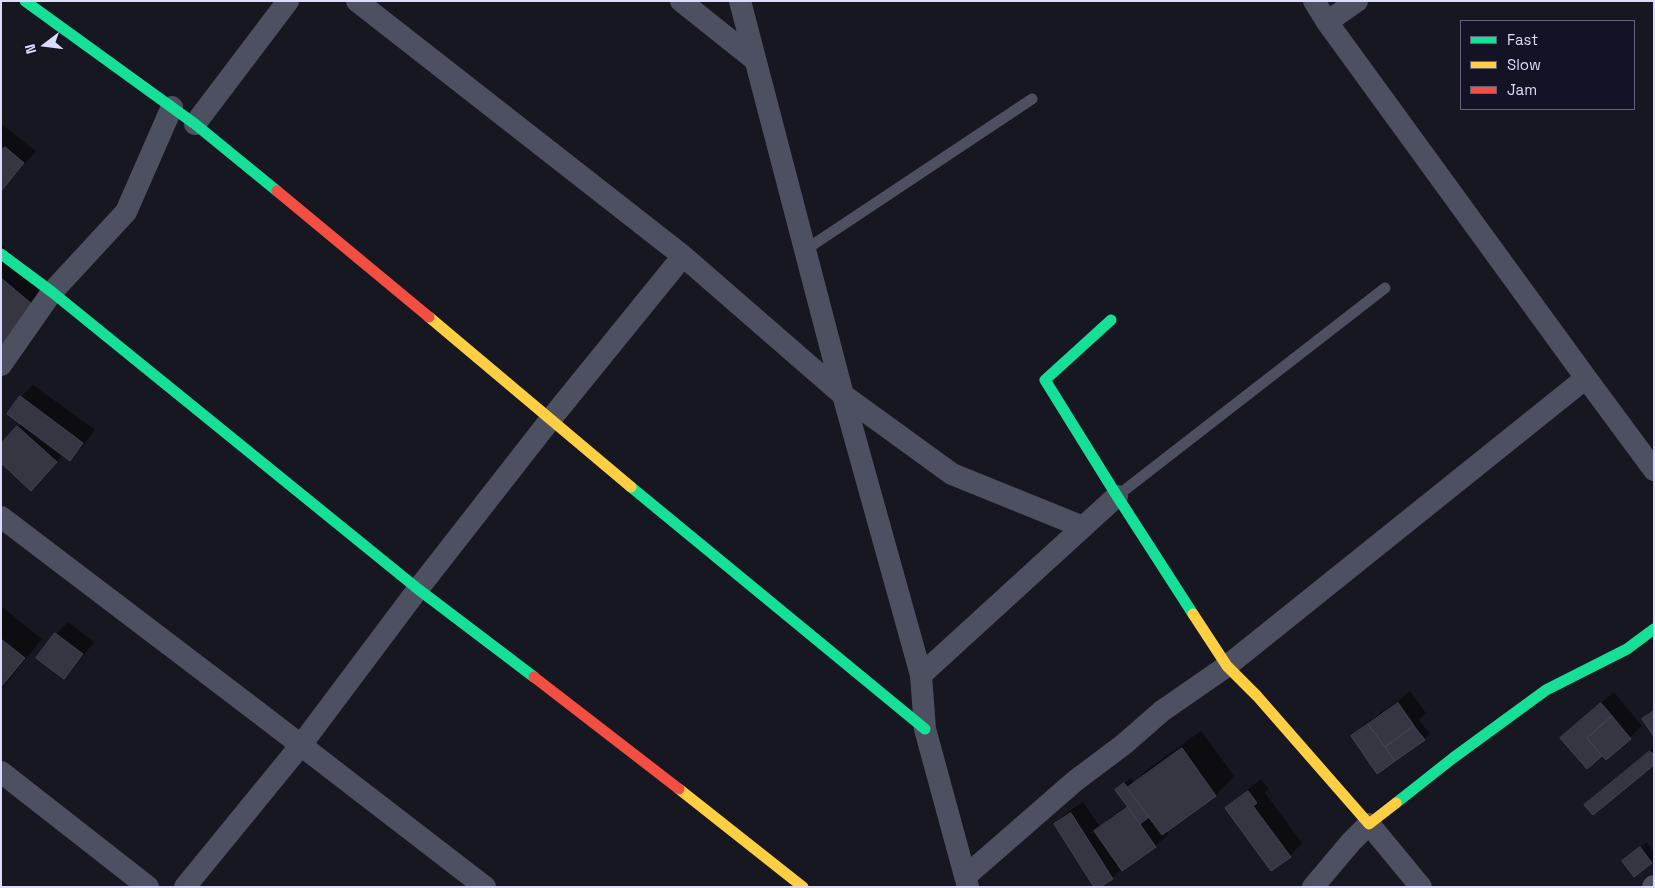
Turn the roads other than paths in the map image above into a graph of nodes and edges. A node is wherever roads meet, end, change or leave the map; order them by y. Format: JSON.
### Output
{"nodes":[{"id":1,"x":25,"y":1,"type":"edge"},
{"id":2,"x":288,"y":1,"type":"edge"},
{"id":3,"x":357,"y":1,"type":"edge"},
{"id":4,"x":681,"y":1,"type":"edge"},
{"id":5,"x":740,"y":1,"type":"edge"},
{"id":6,"x":1314,"y":1,"type":"edge"},
{"id":7,"x":1357,"y":1,"type":"edge"},
{"id":8,"x":1327,"y":22,"type":"junction"},
{"id":9,"x":755,"y":60,"type":"junction"},
{"id":10,"x":1032,"y":99,"type":"dead end"},
{"id":11,"x":172,"y":107,"type":"junction"},
{"id":12,"x":195,"y":124,"type":"junction"},
{"id":13,"x":805,"y":250,"type":"junction"},
{"id":14,"x":1,"y":254,"type":"edge"},
{"id":15,"x":683,"y":256,"type":"junction"},
{"id":16,"x":1385,"y":288,"type":"dead end"},
{"id":17,"x":52,"y":292,"type":"junction"},
{"id":18,"x":1111,"y":320,"type":"dead end"},
{"id":19,"x":1,"y":365,"type":"edge"},
{"id":20,"x":1586,"y":378,"type":"junction"},
{"id":21,"x":843,"y":395,"type":"junction"},
{"id":22,"x":550,"y":420,"type":"junction"},
{"id":23,"x":1654,"y":470,"type":"edge"},
{"id":24,"x":1117,"y":496,"type":"junction"},
{"id":25,"x":1,"y":517,"type":"edge"},
{"id":26,"x":1084,"y":527,"type":"junction"},
{"id":27,"x":418,"y":589,"type":"junction"},
{"id":28,"x":1654,"y":629,"type":"edge"},
{"id":29,"x":1227,"y":666,"type":"junction"},
{"id":30,"x":922,"y":675,"type":"junction"},
{"id":31,"x":925,"y":729,"type":"junction"},
{"id":32,"x":301,"y":745,"type":"junction"},
{"id":33,"x":1,"y":772,"type":"edge"},
{"id":34,"x":1369,"y":824,"type":"junction"},
{"id":35,"x":967,"y":882,"type":"edge"},
{"id":36,"x":789,"y":883,"type":"edge"},
{"id":37,"x":148,"y":887,"type":"edge"},
{"id":38,"x":185,"y":887,"type":"edge"},
{"id":39,"x":485,"y":887,"type":"edge"},
{"id":40,"x":1313,"y":887,"type":"edge"},
{"id":41,"x":1421,"y":887,"type":"edge"}],
"edges":[{"from":1,"to":11,"type":"street"},
{"from":2,"to":12,"type":"street"},
{"from":3,"to":15,"type":"street"},
{"from":4,"to":9,"type":"street"},
{"from":5,"to":9,"type":"street"},
{"from":6,"to":8,"type":"street"},
{"from":7,"to":8,"type":"street"},
{"from":8,"to":20,"type":"street"},
{"from":9,"to":13,"type":"street"},
{"from":10,"to":13,"type":"lane"},
{"from":11,"to":12,"type":"street"},
{"from":11,"to":17,"type":"street"},
{"from":12,"to":22,"type":"street"},
{"from":13,"to":21,"type":"street"},
{"from":14,"to":17,"type":"street"},
{"from":15,"to":21,"type":"street"},
{"from":15,"to":22,"type":"street"},
{"from":16,"to":24,"type":"lane"},
{"from":17,"to":19,"type":"street"},
{"from":17,"to":27,"type":"street"},
{"from":18,"to":24,"type":"street"},
{"from":20,"to":23,"type":"street"},
{"from":20,"to":29,"type":"street"},
{"from":21,"to":26,"type":"street"},
{"from":21,"to":30,"type":"street"},
{"from":22,"to":27,"type":"street"},
{"from":22,"to":31,"type":"street"},
{"from":24,"to":26,"type":"street"},
{"from":24,"to":29,"type":"street"},
{"from":25,"to":32,"type":"street"},
{"from":26,"to":30,"type":"street"},
{"from":27,"to":32,"type":"street"},
{"from":27,"to":36,"type":"street"},
{"from":28,"to":34,"type":"street"},
{"from":29,"to":34,"type":"street"},
{"from":29,"to":35,"type":"street"},
{"from":30,"to":31,"type":"street"},
{"from":31,"to":35,"type":"street"},
{"from":32,"to":38,"type":"street"},
{"from":32,"to":39,"type":"street"},
{"from":33,"to":37,"type":"street"},
{"from":34,"to":40,"type":"street"},
{"from":34,"to":41,"type":"street"}]}
